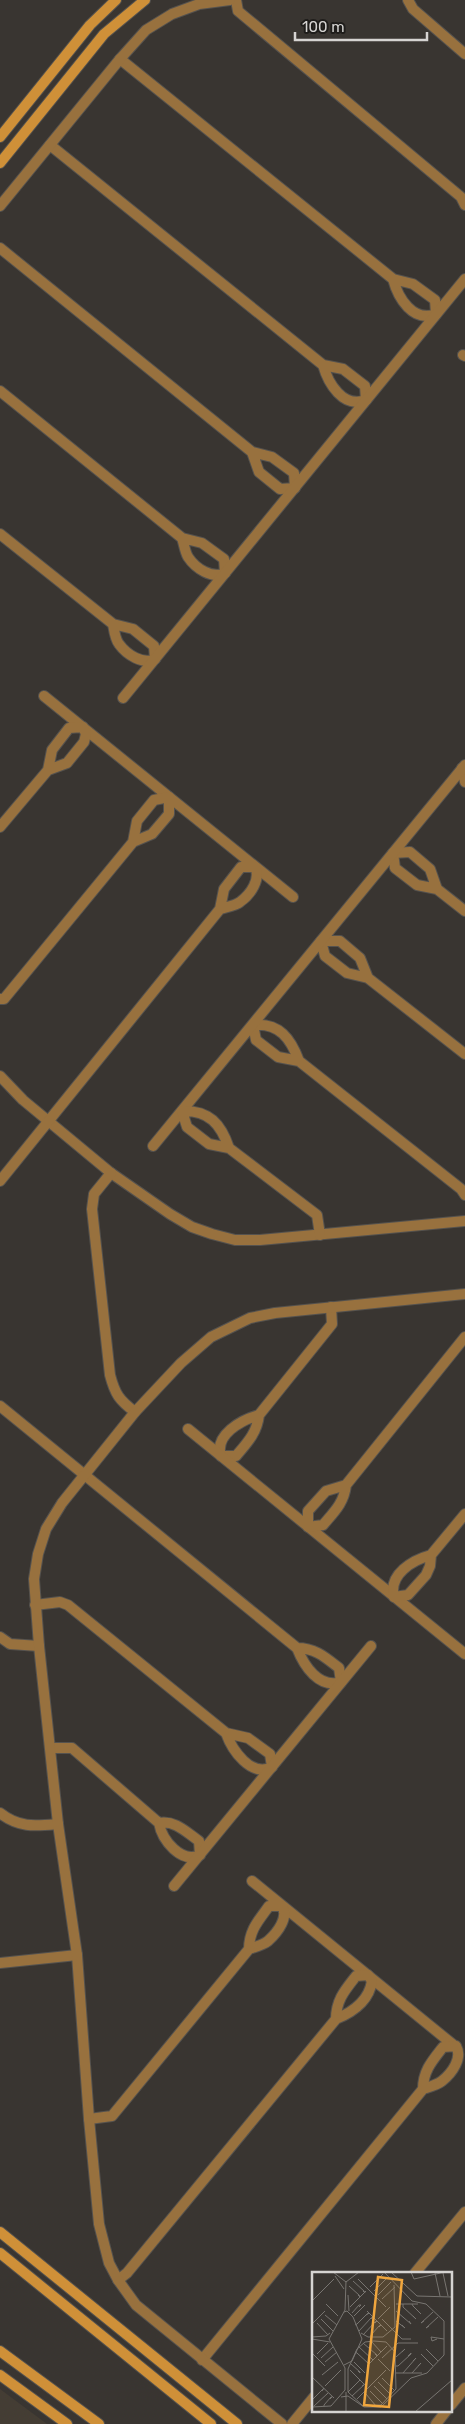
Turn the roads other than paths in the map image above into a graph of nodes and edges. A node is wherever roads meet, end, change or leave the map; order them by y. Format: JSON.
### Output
{"nodes":[{"id":1,"x":116,"y":0,"type":"edge"},
{"id":2,"x":145,"y":0,"type":"edge"},
{"id":3,"x":230,"y":0,"type":"edge"},
{"id":4,"x":236,"y":0,"type":"edge"},
{"id":5,"x":408,"y":0,"type":"edge"},
{"id":6,"x":465,"y":54,"type":"edge"},
{"id":7,"x":120,"y":59,"type":"junction"},
{"id":8,"x":0,"y":137,"type":"edge"},
{"id":9,"x":50,"y":146,"type":"junction"},
{"id":10,"x":0,"y":163,"type":"edge"},
{"id":11,"x":464,"y":200,"type":"edge"},
{"id":12,"x":0,"y":206,"type":"edge"},
{"id":13,"x":0,"y":248,"type":"edge"},
{"id":14,"x":393,"y":279,"type":"junction"},
{"id":15,"x":465,"y":279,"type":"edge"},
{"id":16,"x":436,"y":314,"type":"junction"},
{"id":17,"x":323,"y":365,"type":"junction"},
{"id":18,"x":0,"y":391,"type":"edge"},
{"id":19,"x":366,"y":400,"type":"junction"},
{"id":20,"x":252,"y":452,"type":"junction"},
{"id":21,"x":294,"y":488,"type":"junction"},
{"id":22,"x":0,"y":534,"type":"edge"},
{"id":23,"x":182,"y":538,"type":"junction"},
{"id":24,"x":225,"y":573,"type":"junction"},
{"id":25,"x":113,"y":624,"type":"junction"},
{"id":26,"x":155,"y":659,"type":"junction"},
{"id":27,"x":44,"y":696,"type":"dead end"},
{"id":28,"x":123,"y":698,"type":"dead end"},
{"id":29,"x":82,"y":727,"type":"junction"},
{"id":30,"x":464,"y":767,"type":"edge"},
{"id":31,"x":48,"y":770,"type":"junction"},
{"id":32,"x":465,"y":782,"type":"edge"},
{"id":33,"x":169,"y":797,"type":"junction"},
{"id":34,"x":0,"y":827,"type":"edge"},
{"id":35,"x":132,"y":842,"type":"junction"},
{"id":36,"x":393,"y":853,"type":"junction"},
{"id":37,"x":255,"y":866,"type":"junction"},
{"id":38,"x":437,"y":889,"type":"junction"},
{"id":39,"x":293,"y":897,"type":"dead end"},
{"id":40,"x":220,"y":909,"type":"junction"},
{"id":41,"x":465,"y":911,"type":"edge"},
{"id":42,"x":321,"y":941,"type":"junction"},
{"id":43,"x":368,"y":978,"type":"junction"},
{"id":44,"x":0,"y":999,"type":"edge"},
{"id":45,"x":253,"y":1025,"type":"junction"},
{"id":46,"x":465,"y":1054,"type":"edge"},
{"id":47,"x":298,"y":1061,"type":"junction"},
{"id":48,"x":0,"y":1076,"type":"edge"},
{"id":49,"x":182,"y":1111,"type":"junction"},
{"id":50,"x":49,"y":1121,"type":"junction"},
{"id":51,"x":153,"y":1146,"type":"dead end"},
{"id":52,"x":229,"y":1148,"type":"junction"},
{"id":53,"x":111,"y":1173,"type":"junction"},
{"id":54,"x":0,"y":1181,"type":"edge"},
{"id":55,"x":465,"y":1195,"type":"edge"},
{"id":56,"x":465,"y":1221,"type":"edge"},
{"id":57,"x":320,"y":1235,"type":"junction"},
{"id":58,"x":465,"y":1294,"type":"edge"},
{"id":59,"x":331,"y":1307,"type":"junction"},
{"id":60,"x":465,"y":1337,"type":"edge"},
{"id":61,"x":0,"y":1406,"type":"edge"},
{"id":62,"x":135,"y":1412,"type":"junction"},
{"id":63,"x":259,"y":1416,"type":"junction"},
{"id":64,"x":188,"y":1429,"type":"dead end"},
{"id":65,"x":222,"y":1456,"type":"junction"},
{"id":66,"x":85,"y":1475,"type":"junction"},
{"id":67,"x":346,"y":1485,"type":"junction"},
{"id":68,"x":465,"y":1514,"type":"edge"},
{"id":69,"x":308,"y":1526,"type":"junction"},
{"id":70,"x":431,"y":1555,"type":"junction"},
{"id":71,"x":394,"y":1596,"type":"junction"},
{"id":72,"x":35,"y":1605,"type":"junction"},
{"id":73,"x":0,"y":1636,"type":"edge"},
{"id":74,"x":38,"y":1646,"type":"junction"},
{"id":75,"x":372,"y":1646,"type":"dead end"},
{"id":76,"x":297,"y":1648,"type":"junction"},
{"id":77,"x":465,"y":1654,"type":"edge"},
{"id":78,"x":342,"y":1682,"type":"junction"},
{"id":79,"x":226,"y":1733,"type":"junction"},
{"id":80,"x":51,"y":1748,"type":"junction"},
{"id":81,"x":272,"y":1767,"type":"junction"},
{"id":82,"x":0,"y":1813,"type":"edge"},
{"id":83,"x":159,"y":1823,"type":"junction"},
{"id":84,"x":58,"y":1824,"type":"junction"},
{"id":85,"x":200,"y":1854,"type":"junction"},
{"id":86,"x":252,"y":1881,"type":"dead end"},
{"id":87,"x":174,"y":1886,"type":"dead end"},
{"id":88,"x":282,"y":1906,"type":"junction"},
{"id":89,"x":249,"y":1949,"type":"junction"},
{"id":90,"x":77,"y":1955,"type":"junction"},
{"id":91,"x":0,"y":1963,"type":"edge"},
{"id":92,"x":368,"y":1975,"type":"junction"},
{"id":93,"x":336,"y":2019,"type":"junction"},
{"id":94,"x":456,"y":2046,"type":"junction"},
{"id":95,"x":465,"y":2054,"type":"edge"},
{"id":96,"x":423,"y":2089,"type":"junction"},
{"id":97,"x":89,"y":2119,"type":"junction"},
{"id":98,"x":465,"y":2212,"type":"edge"},
{"id":99,"x":0,"y":2232,"type":"edge"},
{"id":100,"x":0,"y":2253,"type":"edge"},
{"id":101,"x":416,"y":2272,"type":"edge"},
{"id":102,"x":118,"y":2280,"type":"junction"},
{"id":103,"x":0,"y":2351,"type":"edge"},
{"id":104,"x":202,"y":2360,"type":"junction"},
{"id":105,"x":0,"y":2375,"type":"edge"},
{"id":106,"x":465,"y":2388,"type":"edge"},
{"id":107,"x":312,"y":2399,"type":"edge"},
{"id":108,"x":452,"y":2404,"type":"edge"},
{"id":109,"x":445,"y":2412,"type":"edge"},
{"id":110,"x":67,"y":2424,"type":"edge"},
{"id":111,"x":99,"y":2424,"type":"edge"},
{"id":112,"x":211,"y":2424,"type":"edge"},
{"id":113,"x":237,"y":2424,"type":"edge"},
{"id":114,"x":282,"y":2424,"type":"edge"},
{"id":115,"x":292,"y":2424,"type":"edge"},
{"id":116,"x":436,"y":2424,"type":"edge"}],
"edges":[{"from":1,"to":8,"type":"main road"},
{"from":2,"to":10,"type":"main road"},
{"from":3,"to":7,"type":"street"},
{"from":4,"to":11,"type":"street"},
{"from":5,"to":6,"type":"street"},
{"from":7,"to":9,"type":"street"},
{"from":7,"to":14,"type":"street"},
{"from":9,"to":12,"type":"street"},
{"from":9,"to":17,"type":"street"},
{"from":13,"to":20,"type":"street"},
{"from":14,"to":16,"type":"street"},
{"from":14,"to":16,"type":"street"},
{"from":15,"to":16,"type":"street"},
{"from":16,"to":19,"type":"street"},
{"from":17,"to":19,"type":"street"},
{"from":17,"to":19,"type":"street"},
{"from":18,"to":23,"type":"street"},
{"from":19,"to":21,"type":"street"},
{"from":20,"to":21,"type":"street"},
{"from":20,"to":21,"type":"street"},
{"from":21,"to":24,"type":"street"},
{"from":22,"to":25,"type":"street"},
{"from":23,"to":24,"type":"street"},
{"from":23,"to":24,"type":"street"},
{"from":24,"to":26,"type":"street"},
{"from":25,"to":26,"type":"street"},
{"from":25,"to":26,"type":"street"},
{"from":26,"to":28,"type":"street"},
{"from":27,"to":29,"type":"street"},
{"from":29,"to":31,"type":"street"},
{"from":29,"to":31,"type":"street"},
{"from":29,"to":33,"type":"street"},
{"from":30,"to":32,"type":"street"},
{"from":30,"to":36,"type":"street"},
{"from":31,"to":34,"type":"street"},
{"from":33,"to":35,"type":"street"},
{"from":33,"to":35,"type":"street"},
{"from":33,"to":37,"type":"street"},
{"from":35,"to":44,"type":"street"},
{"from":36,"to":38,"type":"street"},
{"from":36,"to":38,"type":"street"},
{"from":36,"to":42,"type":"street"},
{"from":37,"to":39,"type":"street"},
{"from":37,"to":40,"type":"street"},
{"from":37,"to":40,"type":"street"},
{"from":38,"to":41,"type":"street"},
{"from":40,"to":50,"type":"street"},
{"from":42,"to":43,"type":"street"},
{"from":42,"to":43,"type":"street"},
{"from":42,"to":45,"type":"street"},
{"from":43,"to":46,"type":"street"},
{"from":45,"to":47,"type":"street"},
{"from":45,"to":47,"type":"street"},
{"from":45,"to":49,"type":"street"},
{"from":47,"to":55,"type":"street"},
{"from":48,"to":50,"type":"street"},
{"from":49,"to":51,"type":"street"},
{"from":49,"to":52,"type":"street"},
{"from":49,"to":52,"type":"street"},
{"from":50,"to":53,"type":"street"},
{"from":50,"to":54,"type":"street"},
{"from":52,"to":57,"type":"street"},
{"from":53,"to":57,"type":"street"},
{"from":53,"to":62,"type":"street"},
{"from":56,"to":57,"type":"street"},
{"from":58,"to":59,"type":"street"},
{"from":59,"to":62,"type":"street"},
{"from":59,"to":63,"type":"street"},
{"from":60,"to":67,"type":"street"},
{"from":61,"to":66,"type":"street"},
{"from":62,"to":66,"type":"street"},
{"from":63,"to":65,"type":"street"},
{"from":63,"to":65,"type":"street"},
{"from":64,"to":65,"type":"street"},
{"from":65,"to":69,"type":"street"},
{"from":66,"to":72,"type":"street"},
{"from":66,"to":76,"type":"street"},
{"from":67,"to":69,"type":"street"},
{"from":67,"to":69,"type":"street"},
{"from":68,"to":70,"type":"street"},
{"from":69,"to":71,"type":"street"},
{"from":70,"to":71,"type":"street"},
{"from":70,"to":71,"type":"street"},
{"from":71,"to":77,"type":"street"},
{"from":72,"to":74,"type":"street"},
{"from":72,"to":79,"type":"street"},
{"from":73,"to":74,"type":"street"},
{"from":74,"to":80,"type":"street"},
{"from":75,"to":78,"type":"street"},
{"from":76,"to":78,"type":"street"},
{"from":76,"to":78,"type":"street"},
{"from":78,"to":81,"type":"street"},
{"from":79,"to":81,"type":"street"},
{"from":79,"to":81,"type":"street"},
{"from":80,"to":83,"type":"street"},
{"from":80,"to":84,"type":"street"},
{"from":81,"to":85,"type":"street"},
{"from":82,"to":84,"type":"street"},
{"from":83,"to":85,"type":"street"},
{"from":83,"to":85,"type":"street"},
{"from":84,"to":90,"type":"street"},
{"from":85,"to":87,"type":"street"},
{"from":86,"to":88,"type":"street"},
{"from":88,"to":89,"type":"street"},
{"from":88,"to":89,"type":"street"},
{"from":88,"to":92,"type":"street"},
{"from":89,"to":97,"type":"street"},
{"from":90,"to":91,"type":"street"},
{"from":90,"to":97,"type":"street"},
{"from":92,"to":93,"type":"street"},
{"from":92,"to":93,"type":"street"},
{"from":92,"to":94,"type":"street"},
{"from":93,"to":102,"type":"street"},
{"from":94,"to":95,"type":"street"},
{"from":94,"to":96,"type":"street"},
{"from":94,"to":96,"type":"street"},
{"from":96,"to":104,"type":"street"},
{"from":97,"to":102,"type":"street"},
{"from":98,"to":101,"type":"street"},
{"from":99,"to":113,"type":"main road"},
{"from":100,"to":112,"type":"main road"},
{"from":102,"to":104,"type":"street"},
{"from":103,"to":111,"type":"main road"},
{"from":104,"to":114,"type":"street"},
{"from":105,"to":110,"type":"main road"},
{"from":106,"to":108,"type":"street"},
{"from":107,"to":115,"type":"street"},
{"from":109,"to":116,"type":"street"}]}
